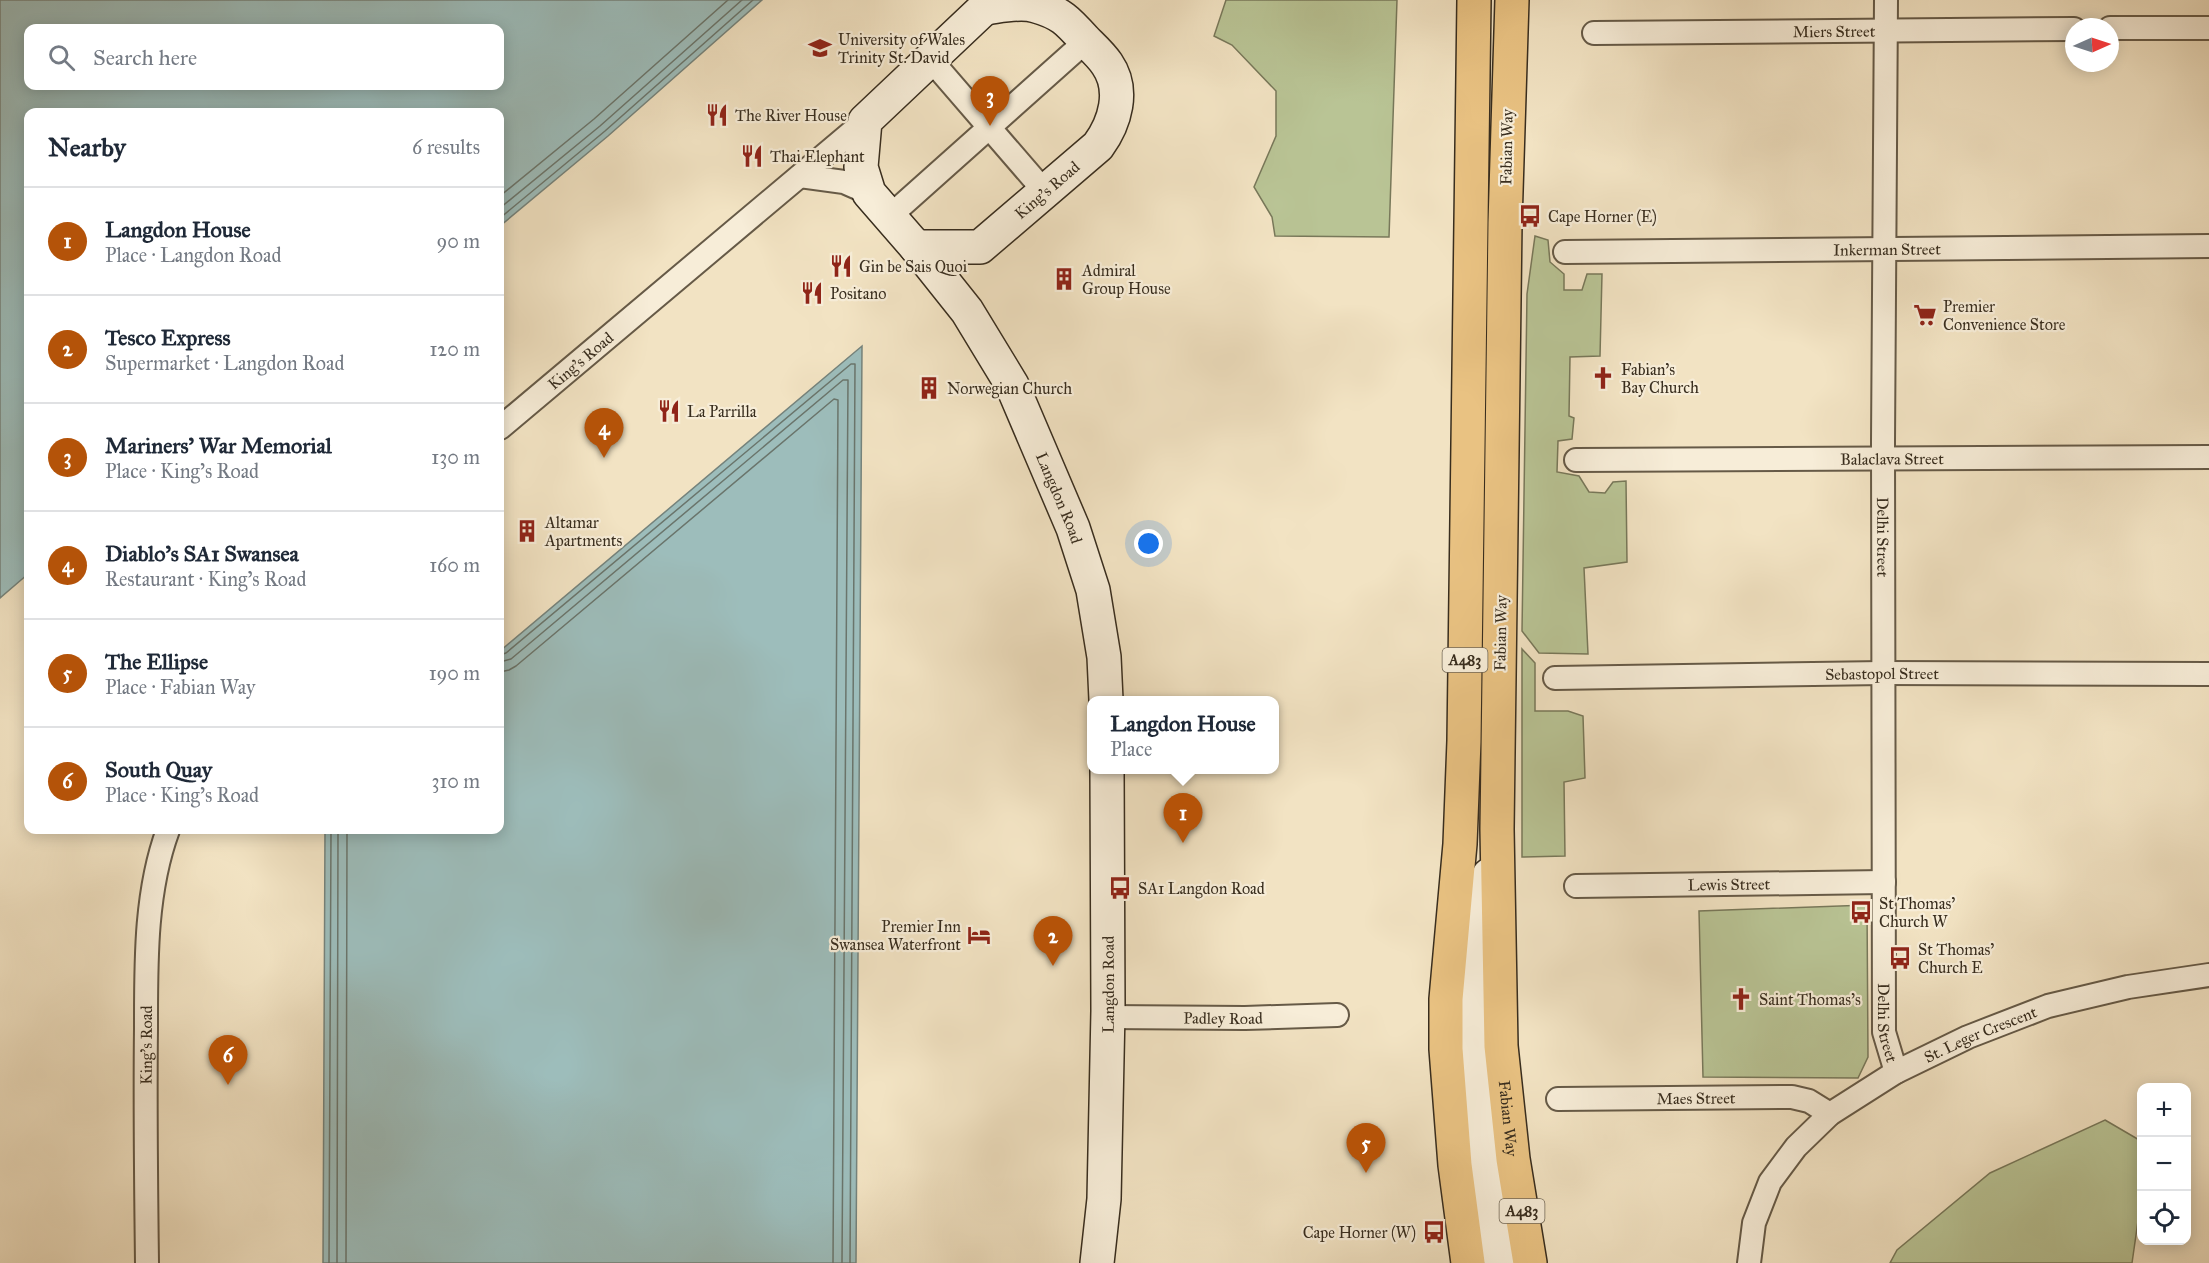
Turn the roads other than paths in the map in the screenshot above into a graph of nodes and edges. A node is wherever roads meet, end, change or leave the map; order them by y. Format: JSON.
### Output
{"nodes":[{"id":1,"x":1474,"y":0,"type":"edge"},
{"id":2,"x":1512,"y":0,"type":"edge"},
{"id":3,"x":1886,"y":0,"type":"edge"},
{"id":4,"x":989,"y":4,"type":"edge"},
{"id":5,"x":1059,"y":8,"type":"edge"},
{"id":6,"x":2119,"y":28,"type":"edge"},
{"id":7,"x":2209,"y":28,"type":"edge"},
{"id":8,"x":2065,"y":29,"type":"edge"},
{"id":9,"x":1885,"y":30,"type":"junction"},
{"id":10,"x":1594,"y":33,"type":"dead end"},
{"id":11,"x":1086,"y":41,"type":"junction"},
{"id":12,"x":931,"y":60,"type":"junction"},
{"id":13,"x":865,"y":121,"type":"junction"},
{"id":14,"x":988,"y":127,"type":"junction"},
{"id":15,"x":800,"y":176,"type":"junction"},
{"id":16,"x":1045,"y":192,"type":"junction"},
{"id":17,"x":880,"y":205,"type":"junction"},
{"id":18,"x":2209,"y":246,"type":"edge"},
{"id":19,"x":916,"y":247,"type":"junction"},
{"id":20,"x":980,"y":247,"type":"junction"},
{"id":21,"x":1885,"y":249,"type":"junction"},
{"id":22,"x":1565,"y":252,"type":"dead end"},
{"id":23,"x":967,"y":311,"type":"junction"},
{"id":24,"x":504,"y":425,"type":"edge"},
{"id":25,"x":1883,"y":457,"type":"junction"},
{"id":26,"x":2209,"y":457,"type":"edge"},
{"id":27,"x":1576,"y":460,"type":"dead end"},
{"id":28,"x":1883,"y":674,"type":"junction"},
{"id":29,"x":2209,"y":674,"type":"edge"},
{"id":30,"x":1555,"y":678,"type":"dead end"},
{"id":31,"x":1106,"y":696,"type":"edge"},
{"id":32,"x":1107,"y":774,"type":"edge"},
{"id":33,"x":1497,"y":829,"type":"junction"},
{"id":34,"x":166,"y":834,"type":"edge"},
{"id":35,"x":1884,"y":882,"type":"junction"},
{"id":36,"x":1576,"y":886,"type":"dead end"},
{"id":37,"x":2209,"y":975,"type":"edge"},
{"id":38,"x":1337,"y":1015,"type":"dead end"},
{"id":39,"x":1107,"y":1017,"type":"junction"},
{"id":40,"x":1896,"y":1072,"type":"junction"},
{"id":41,"x":1558,"y":1099,"type":"dead end"},
{"id":42,"x":1830,"y":1114,"type":"junction"},
{"id":43,"x":1104,"y":1199,"type":"junction"},
{"id":44,"x":147,"y":1263,"type":"edge"},
{"id":45,"x":1097,"y":1263,"type":"edge"},
{"id":46,"x":1112,"y":1263,"type":"edge"},
{"id":47,"x":1468,"y":1263,"type":"edge"},
{"id":48,"x":1502,"y":1263,"type":"edge"},
{"id":49,"x":1531,"y":1263,"type":"edge"},
{"id":50,"x":1749,"y":1263,"type":"edge"}],
"edges":[{"from":1,"to":47,"type":"highway","name":"Fabian Way","number":"A483"},
{"from":2,"to":33,"type":"highway","name":"Fabian Way","number":"A483"},
{"from":3,"to":9,"type":"street","name":"Delhi Street"},
{"from":4,"to":5,"type":"street","name":"King's Road"},
{"from":4,"to":12,"type":"street","name":"King's Road"},
{"from":5,"to":11,"type":"street","name":"King's Road"},
{"from":6,"to":7,"type":"street"},
{"from":8,"to":9,"type":"street","name":"Miers Street"},
{"from":9,"to":10,"type":"street","name":"Miers Street"},
{"from":9,"to":21,"type":"street","name":"Delhi Street"},
{"from":11,"to":14,"type":"street"},
{"from":11,"to":16,"type":"street","name":"King's Road"},
{"from":12,"to":13,"type":"street","name":"King's Road"},
{"from":12,"to":14,"type":"street"},
{"from":13,"to":15,"type":"street","name":"King's Road"},
{"from":13,"to":17,"type":"street"},
{"from":14,"to":16,"type":"street"},
{"from":14,"to":17,"type":"street"},
{"from":15,"to":17,"type":"street"},
{"from":15,"to":24,"type":"street","name":"King's Road"},
{"from":16,"to":20,"type":"street","name":"King's Road"},
{"from":17,"to":19,"type":"street"},
{"from":18,"to":21,"type":"street","name":"Inkerman Street"},
{"from":19,"to":20,"type":"street"},
{"from":19,"to":23,"type":"street","name":"Langdon Road"},
{"from":20,"to":23,"type":"street"},
{"from":21,"to":22,"type":"street","name":"Inkerman Street"},
{"from":21,"to":25,"type":"street","name":"Delhi Street"},
{"from":23,"to":31,"type":"street","name":"Langdon Road"},
{"from":25,"to":26,"type":"street","name":"Balaclava Street"},
{"from":25,"to":27,"type":"street","name":"Balaclava Street"},
{"from":25,"to":28,"type":"street","name":"Delhi Street"},
{"from":28,"to":29,"type":"street","name":"Sebastopol Street"},
{"from":28,"to":30,"type":"street","name":"Sebastopol Street"},
{"from":28,"to":35,"type":"street","name":"Delhi Street"},
{"from":32,"to":39,"type":"street","name":"Langdon Road"},
{"from":33,"to":48,"type":"street"},
{"from":33,"to":49,"type":"highway","name":"Fabian Way","number":"A483"},
{"from":34,"to":44,"type":"street","name":"King's Road"},
{"from":35,"to":36,"type":"street","name":"Lewis Street"},
{"from":35,"to":40,"type":"street","name":"Delhi Street"},
{"from":37,"to":40,"type":"street","name":"St. Leger Crescent"},
{"from":38,"to":39,"type":"street","name":"Padley Road"},
{"from":39,"to":43,"type":"street","name":"Langdon Road"},
{"from":40,"to":42,"type":"street","name":"St. Leger Crescent"},
{"from":41,"to":42,"type":"street","name":"Maes Street"},
{"from":42,"to":50,"type":"street","name":"St. Leger Crescent"},
{"from":43,"to":45,"type":"street","name":"Langdon Road"},
{"from":43,"to":46,"type":"street","name":"Langdon Road"}]}
